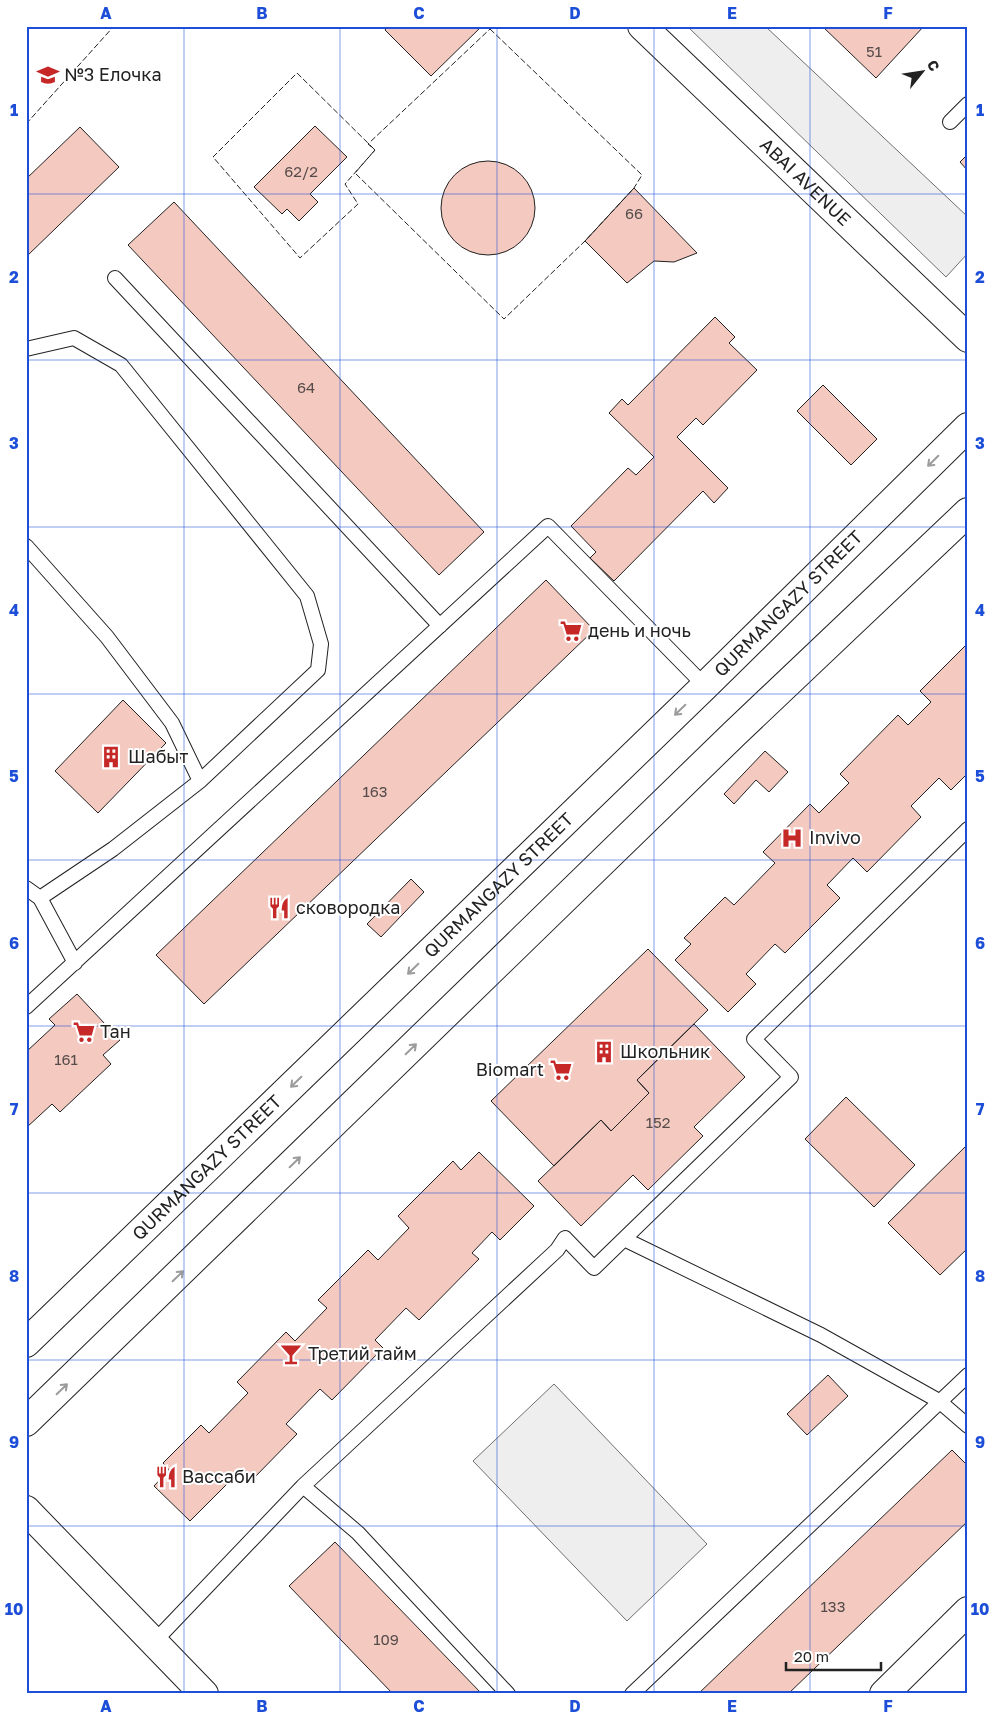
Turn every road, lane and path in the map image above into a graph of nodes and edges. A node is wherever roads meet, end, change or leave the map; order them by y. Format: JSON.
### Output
{"nodes":[{"id":1,"x":642,"y":26,"type":"edge"},
{"id":2,"x":968,"y":104,"type":"edge"},
{"id":3,"x":950,"y":122,"type":"dead end"},
{"id":4,"x":116,"y":278,"type":"dead end"},
{"id":5,"x":968,"y":338,"type":"edge"},
{"id":6,"x":26,"y":350,"type":"edge"},
{"id":7,"x":968,"y":427,"type":"edge"},
{"id":8,"x":968,"y":512,"type":"edge"},
{"id":9,"x":26,"y":546,"type":"edge"},
{"id":10,"x":440,"y":626,"type":"junction"},
{"id":11,"x":705,"y":686,"type":"junction"},
{"id":12,"x":200,"y":781,"type":"junction"},
{"id":13,"x":968,"y":829,"type":"edge"},
{"id":14,"x":26,"y":888,"type":"edge"},
{"id":15,"x":40,"y":898,"type":"junction"},
{"id":16,"x":75,"y":963,"type":"junction"},
{"id":17,"x":26,"y":1006,"type":"edge"},
{"id":18,"x":624,"y":1239,"type":"junction"},
{"id":19,"x":26,"y":1343,"type":"edge"},
{"id":20,"x":968,"y":1375,"type":"edge"},
{"id":21,"x":939,"y":1401,"type":"junction"},
{"id":22,"x":26,"y":1422,"type":"edge"},
{"id":23,"x":968,"y":1426,"type":"edge"},
{"id":24,"x":303,"y":1486,"type":"junction"},
{"id":25,"x":26,"y":1510,"type":"edge"},
{"id":26,"x":968,"y":1611,"type":"edge"},
{"id":27,"x":154,"y":1642,"type":"junction"},
{"id":28,"x":204,"y":1694,"type":"edge"},
{"id":29,"x":508,"y":1694,"type":"edge"},
{"id":30,"x":632,"y":1694,"type":"edge"},
{"id":31,"x":884,"y":1694,"type":"edge"}],
"edges":[{"from":1,"to":5,"type":"street","name":"ABAI AVENUE"},
{"from":2,"to":3,"type":"lane"},
{"from":4,"to":10,"type":"lane"},
{"from":6,"to":12,"type":"lane"},
{"from":7,"to":11,"type":"street","name":"QURMANGAZY STREET","one_way":true},
{"from":22,"to":8,"type":"street","one_way":true},
{"from":9,"to":12,"type":"lane"},
{"from":10,"to":11,"type":"lane"},
{"from":10,"to":16,"type":"lane"},
{"from":11,"to":19,"type":"street","name":"QURMANGAZY STREET","one_way":true},
{"from":12,"to":15,"type":"lane"},
{"from":13,"to":18,"type":"lane"},
{"from":14,"to":15,"type":"lane"},
{"from":15,"to":16,"type":"lane"},
{"from":16,"to":17,"type":"lane"},
{"from":18,"to":21,"type":"lane"},
{"from":18,"to":24,"type":"lane"},
{"from":20,"to":21,"type":"lane"},
{"from":21,"to":23,"type":"lane"},
{"from":21,"to":30,"type":"lane"},
{"from":24,"to":27,"type":"lane"},
{"from":24,"to":29,"type":"lane"},
{"from":25,"to":27,"type":"street"},
{"from":26,"to":31,"type":"street"},
{"from":27,"to":28,"type":"street"}]}
